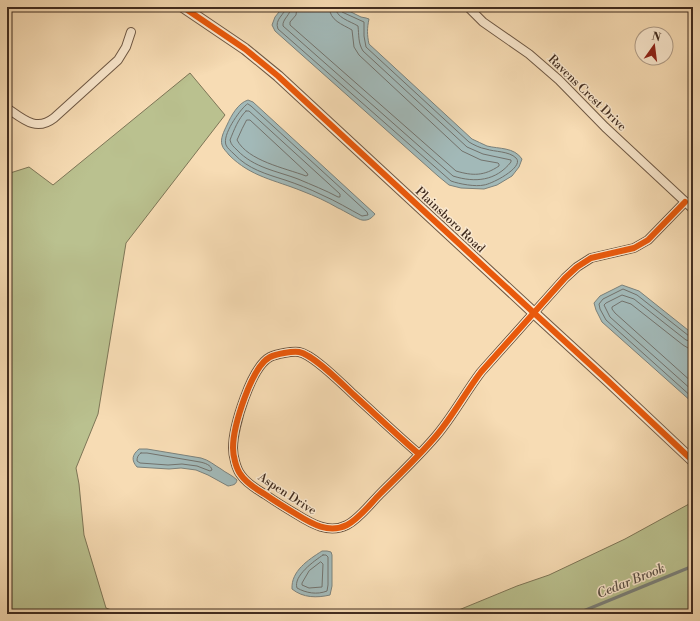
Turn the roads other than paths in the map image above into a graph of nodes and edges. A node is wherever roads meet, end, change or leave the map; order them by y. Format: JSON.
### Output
{"nodes":[{"id":1,"x":183,"y":7,"type":"edge"},
{"id":2,"x":468,"y":7,"type":"edge"},
{"id":3,"x":131,"y":32,"type":"dead end"},
{"id":4,"x":7,"y":108,"type":"edge"},
{"id":5,"x":685,"y":202,"type":"junction"},
{"id":6,"x":693,"y":209,"type":"edge"},
{"id":7,"x":534,"y":313,"type":"junction"},
{"id":8,"x":419,"y":454,"type":"junction"},
{"id":9,"x":693,"y":461,"type":"edge"}],
"edges":[{"from":1,"to":7,"type":"street","name":"Plainsboro Road"},
{"from":2,"to":5,"type":"street","name":"Ravens Crest Drive"},
{"from":3,"to":4,"type":"street"},
{"from":5,"to":6,"type":"street","name":"Ravens Crest Drive"},
{"from":5,"to":7,"type":"street"},
{"from":7,"to":8,"type":"street","name":"Aspen Drive"},
{"from":7,"to":9,"type":"street","name":"Plainsboro Road"},
{"from":8,"to":8,"type":"street","name":"Aspen Drive"}]}
